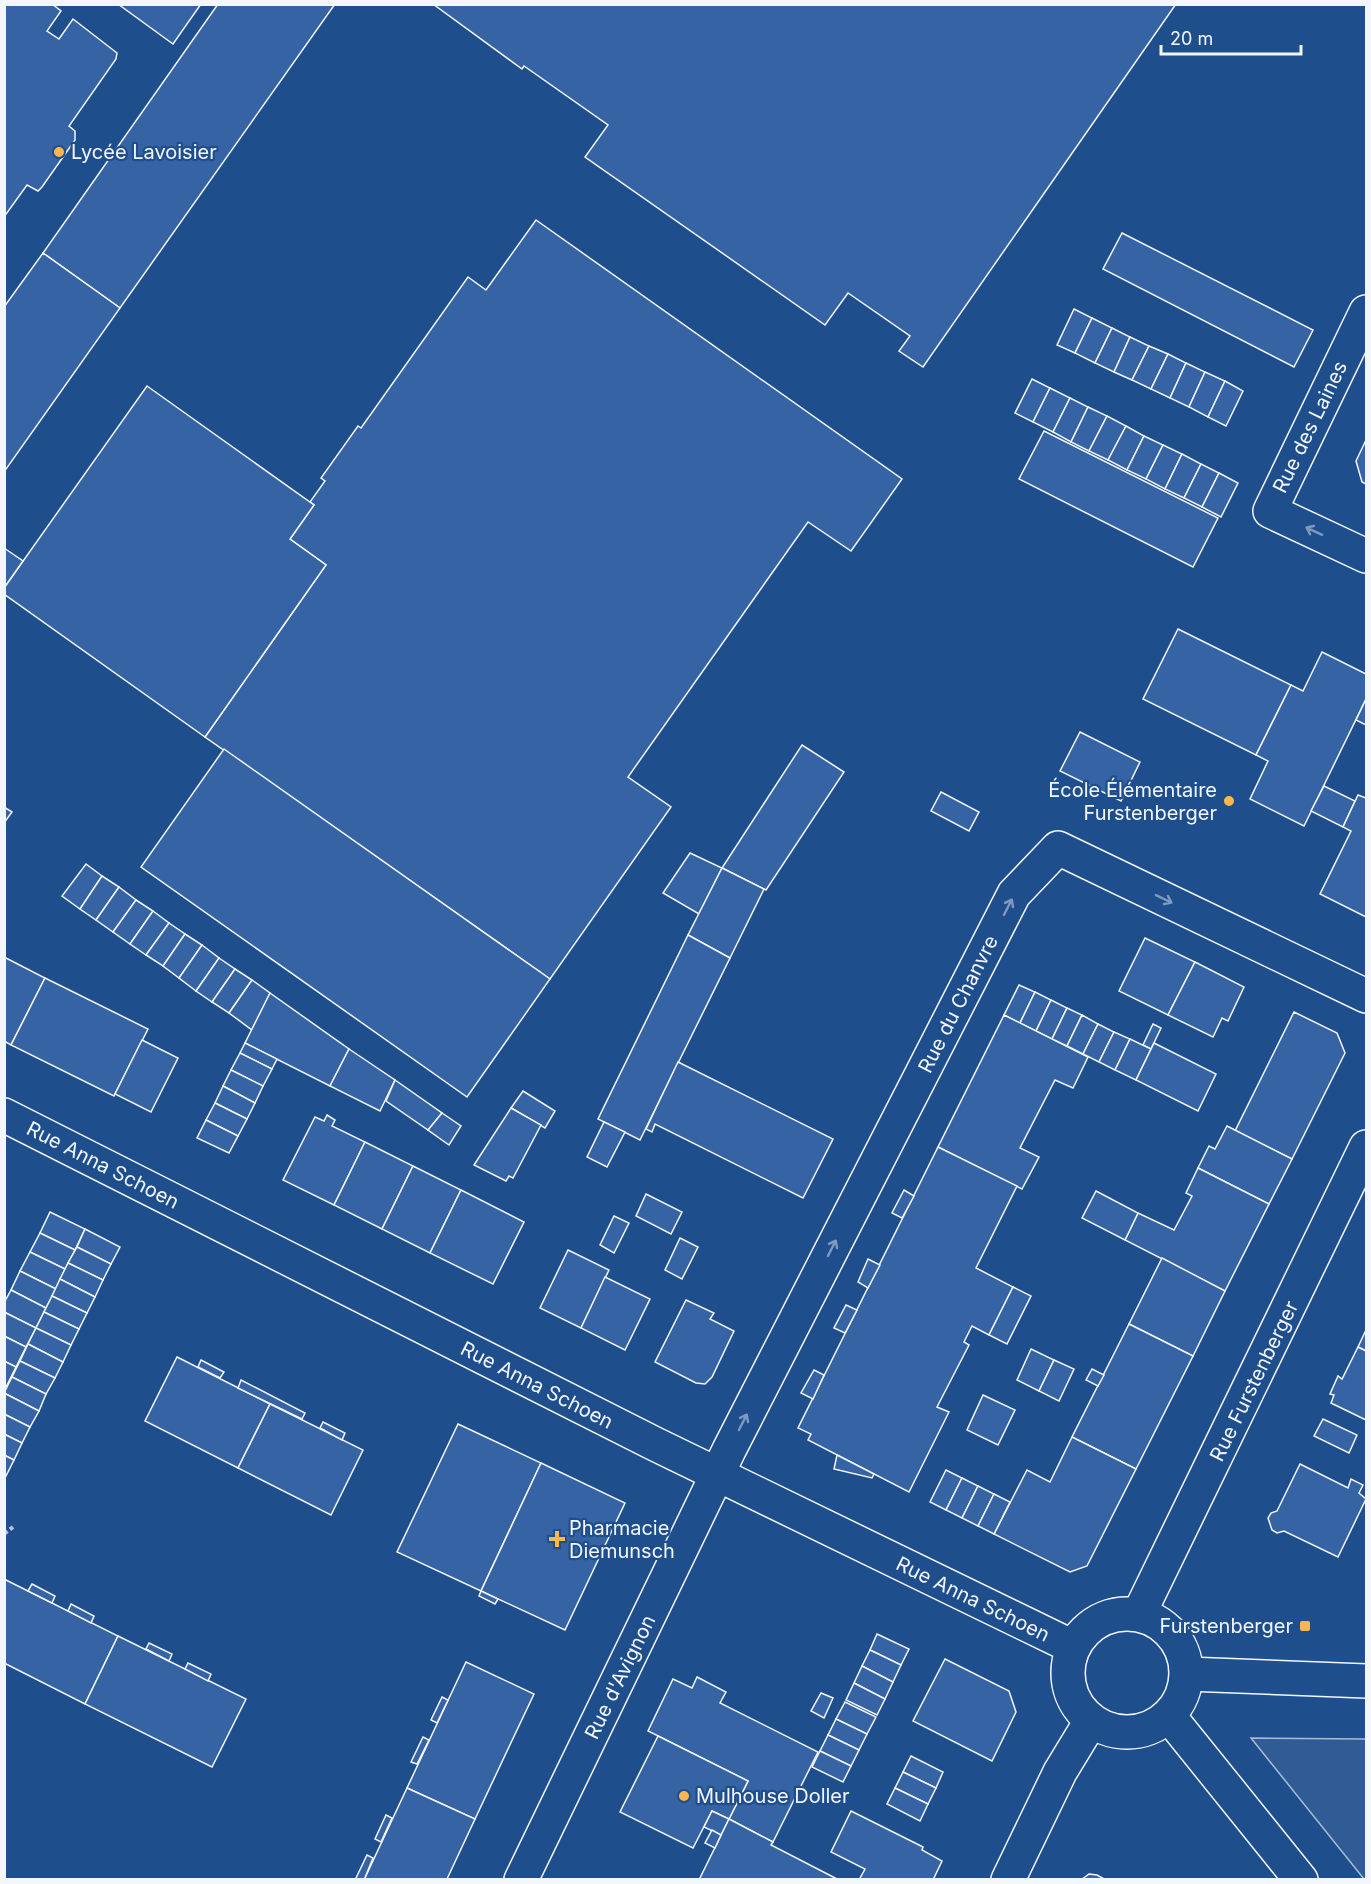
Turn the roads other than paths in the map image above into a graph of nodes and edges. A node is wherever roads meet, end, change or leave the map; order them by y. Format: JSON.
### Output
{"nodes":[{"id":1,"x":1366,"y":312,"type":"edge"},
{"id":2,"x":1366,"y":556,"type":"edge"},
{"id":3,"x":1366,"y":996,"type":"edge"},
{"id":4,"x":4,"y":1115,"type":"edge"},
{"id":5,"x":1366,"y":1147,"type":"edge"},
{"id":6,"x":719,"y":1475,"type":"junction"},
{"id":7,"x":1139,"y":1614,"type":"junction"},
{"id":8,"x":1072,"y":1647,"type":"junction"},
{"id":9,"x":1187,"y":1674,"type":"junction"},
{"id":10,"x":1366,"y":1681,"type":"edge"},
{"id":11,"x":1169,"y":1716,"type":"junction"},
{"id":12,"x":1091,"y":1720,"type":"junction"},
{"id":13,"x":521,"y":1880,"type":"edge"},
{"id":14,"x":1008,"y":1880,"type":"edge"},
{"id":15,"x":1301,"y":1880,"type":"edge"}],
"edges":[{"from":2,"to":1,"type":"street","name":"Rue des Laines","one_way":true},
{"from":6,"to":3,"type":"street","name":"Rue du Chanvre","one_way":true},
{"from":4,"to":6,"type":"street","name":"Rue Anna Schoen"},
{"from":5,"to":7,"type":"street","name":"Rue Furstenberger"},
{"from":6,"to":8,"type":"street","name":"Rue Anna Schoen"},
{"from":6,"to":13,"type":"street","name":"Rue d'Avignon"},
{"from":7,"to":8,"type":"street"},
{"from":7,"to":9,"type":"street"},
{"from":8,"to":12,"type":"street"},
{"from":9,"to":10,"type":"street"},
{"from":9,"to":11,"type":"street"},
{"from":11,"to":12,"type":"street"},
{"from":11,"to":15,"type":"street"},
{"from":12,"to":14,"type":"street"}]}
